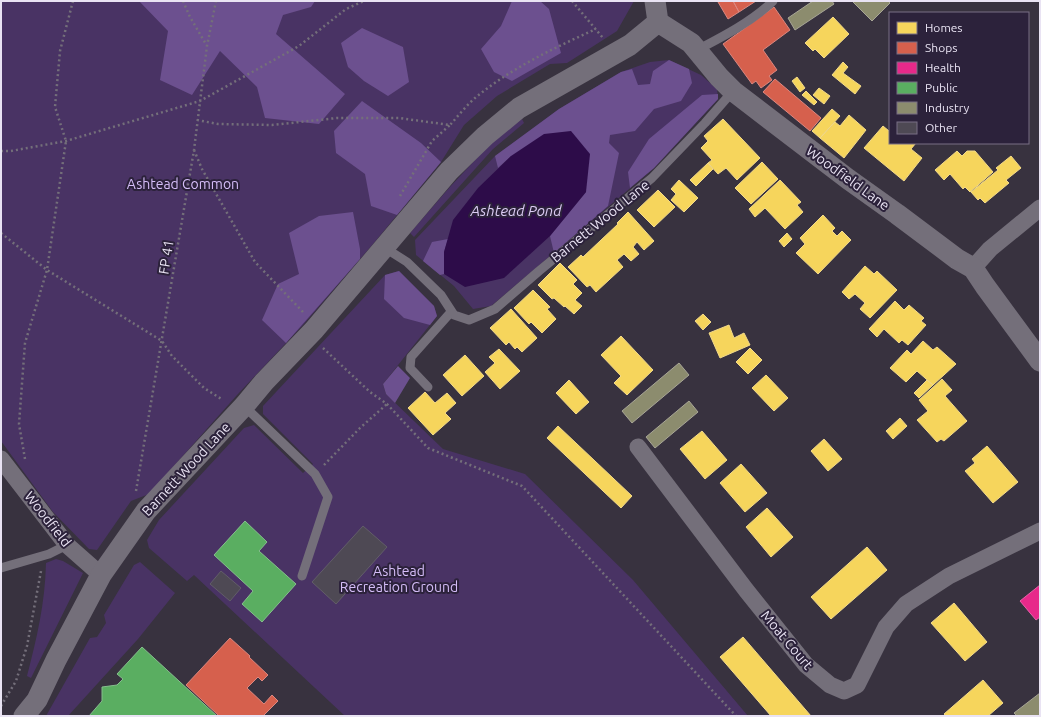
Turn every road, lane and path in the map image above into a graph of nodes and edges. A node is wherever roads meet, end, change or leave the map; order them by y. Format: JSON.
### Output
{"nodes":[{"id":1,"x":73,"y":1,"type":"edge"},
{"id":2,"x":183,"y":1,"type":"edge"},
{"id":3,"x":216,"y":1,"type":"edge"},
{"id":4,"x":364,"y":1,"type":"edge"},
{"id":5,"x":572,"y":1,"type":"edge"},
{"id":6,"x":655,"y":1,"type":"edge"},
{"id":7,"x":773,"y":1,"type":"edge"},
{"id":8,"x":658,"y":22,"type":"junction"},
{"id":9,"x":596,"y":29,"type":"junction"},
{"id":10,"x":207,"y":46,"type":"junction"},
{"id":11,"x":697,"y":50,"type":"junction"},
{"id":12,"x":616,"y":54,"type":"junction"},
{"id":13,"x":733,"y":91,"type":"junction"},
{"id":14,"x":200,"y":101,"type":"junction"},
{"id":15,"x":198,"y":120,"type":"junction"},
{"id":16,"x":66,"y":141,"type":"junction"},
{"id":17,"x":194,"y":150,"type":"junction"},
{"id":18,"x":1,"y":151,"type":"edge"},
{"id":19,"x":1040,"y":208,"type":"edge"},
{"id":20,"x":1,"y":233,"type":"edge"},
{"id":21,"x":385,"y":248,"type":"junction"},
{"id":22,"x":973,"y":268,"type":"junction"},
{"id":23,"x":47,"y":270,"type":"junction"},
{"id":24,"x":451,"y":312,"type":"junction"},
{"id":25,"x":306,"y":314,"type":"dead end"},
{"id":26,"x":310,"y":335,"type":"junction"},
{"id":27,"x":162,"y":340,"type":"junction"},
{"id":28,"x":1040,"y":361,"type":"edge"},
{"id":29,"x":428,"y":387,"type":"dead end"},
{"id":30,"x":387,"y":404,"type":"junction"},
{"id":31,"x":244,"y":406,"type":"junction"},
{"id":32,"x":638,"y":447,"type":"dead end"},
{"id":33,"x":1,"y":459,"type":"edge"},
{"id":34,"x":25,"y":460,"type":"dead end"},
{"id":35,"x":315,"y":474,"type":"junction"},
{"id":36,"x":146,"y":512,"type":"junction"},
{"id":37,"x":1040,"y":531,"type":"edge"},
{"id":38,"x":67,"y":545,"type":"junction"},
{"id":39,"x":42,"y":556,"type":"junction"},
{"id":40,"x":1,"y":568,"type":"edge"},
{"id":41,"x":101,"y":575,"type":"junction"},
{"id":42,"x":302,"y":576,"type":"dead end"},
{"id":43,"x":1,"y":706,"type":"edge"},
{"id":44,"x":24,"y":716,"type":"edge"},
{"id":45,"x":736,"y":716,"type":"edge"}],
"edges":[{"from":1,"to":16,"type":"path"},
{"from":2,"to":10,"type":"path"},
{"from":3,"to":10,"type":"path","name":"FP 41"},
{"from":4,"to":14,"type":"path"},
{"from":5,"to":9,"type":"path"},
{"from":6,"to":8,"type":"street"},
{"from":7,"to":11,"type":"lane"},
{"from":8,"to":11,"type":"street","name":"Woodfield Lane"},
{"from":8,"to":12,"type":"street","name":"Barnett Wood Lane"},
{"from":9,"to":12,"type":"path"},
{"from":9,"to":15,"type":"path"},
{"from":10,"to":14,"type":"path","name":"FP 41"},
{"from":11,"to":13,"type":"street","name":"Woodfield Lane"},
{"from":12,"to":21,"type":"street","name":"Barnett Wood Lane"},
{"from":13,"to":22,"type":"street","name":"Woodfield Lane"},
{"from":13,"to":24,"type":"lane","name":"Barnett Wood Lane"},
{"from":14,"to":15,"type":"path","name":"FP 41"},
{"from":14,"to":16,"type":"path"},
{"from":15,"to":17,"type":"path","name":"FP 41"},
{"from":16,"to":18,"type":"path"},
{"from":16,"to":23,"type":"path"},
{"from":17,"to":25,"type":"path"},
{"from":17,"to":27,"type":"path","name":"FP 41"},
{"from":19,"to":22,"type":"street"},
{"from":20,"to":23,"type":"path"},
{"from":21,"to":24,"type":"lane"},
{"from":21,"to":26,"type":"street","name":"Barnett Wood Lane"},
{"from":22,"to":28,"type":"street","name":"Woodfield Lane"},
{"from":23,"to":27,"type":"path"},
{"from":23,"to":34,"type":"path"},
{"from":24,"to":29,"type":"lane"},
{"from":26,"to":30,"type":"path"},
{"from":26,"to":31,"type":"street","name":"Barnett Wood Lane"},
{"from":27,"to":31,"type":"path"},
{"from":27,"to":36,"type":"path","name":"FP 41"},
{"from":30,"to":35,"type":"path"},
{"from":30,"to":45,"type":"path"},
{"from":31,"to":35,"type":"lane"},
{"from":31,"to":36,"type":"street","name":"Barnett Wood Lane"},
{"from":32,"to":37,"type":"street","name":"Moat Court"},
{"from":33,"to":38,"type":"street","name":"Woodfield"},
{"from":35,"to":42,"type":"lane"},
{"from":36,"to":41,"type":"street","name":"Barnett Wood Lane"},
{"from":38,"to":39,"type":"lane"},
{"from":38,"to":41,"type":"street","name":"Woodfield"},
{"from":39,"to":40,"type":"lane"},
{"from":39,"to":43,"type":"path"},
{"from":41,"to":44,"type":"street","name":"Barnett Wood Lane"}]}
